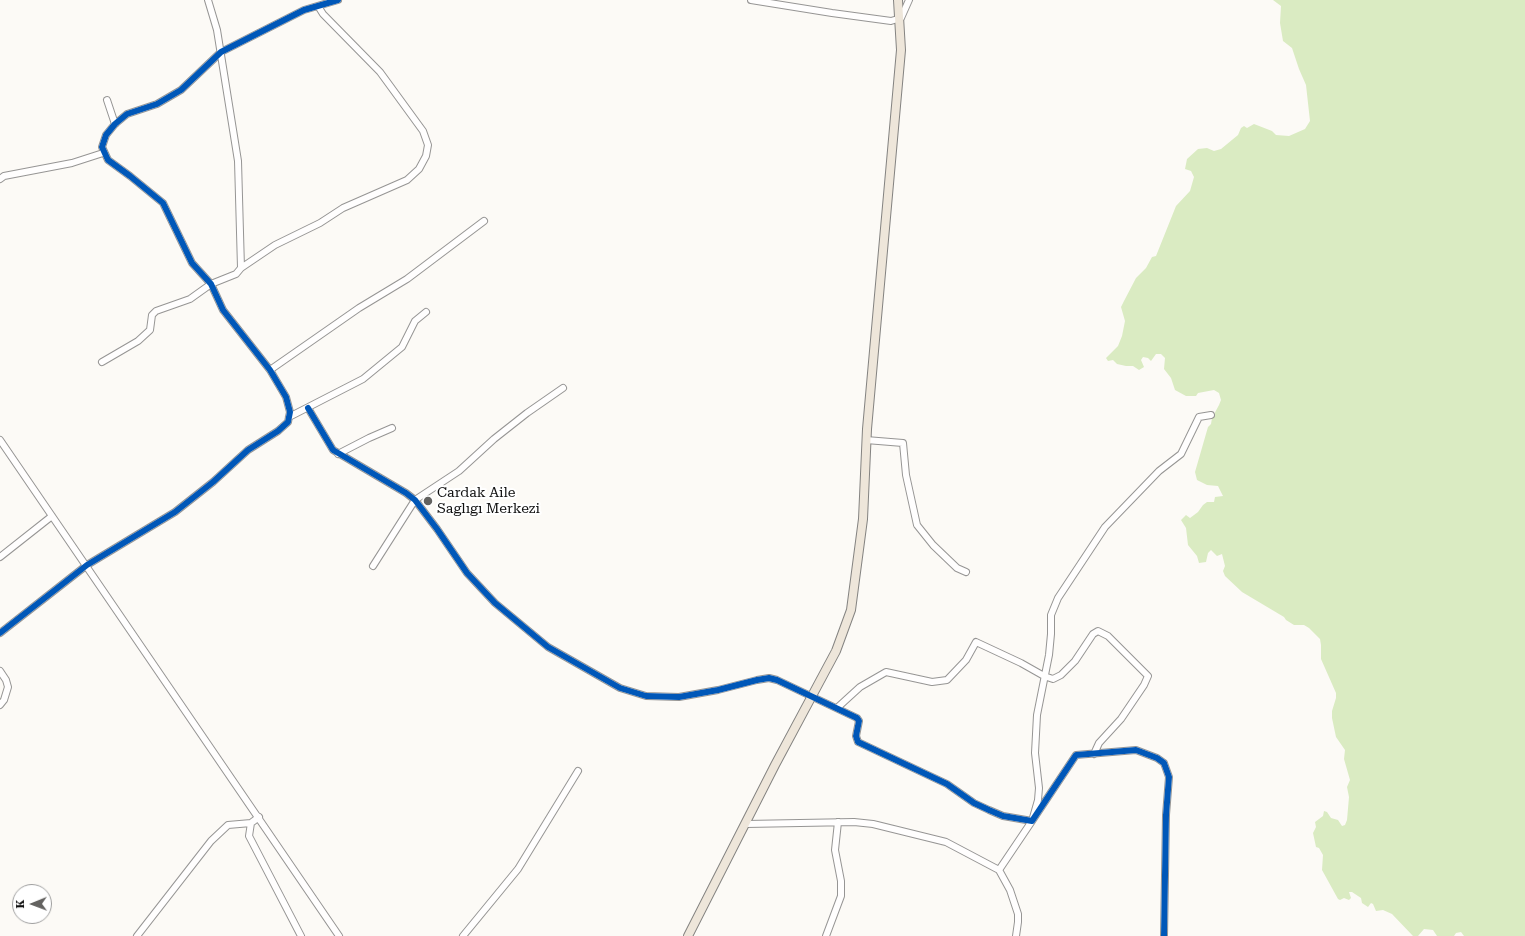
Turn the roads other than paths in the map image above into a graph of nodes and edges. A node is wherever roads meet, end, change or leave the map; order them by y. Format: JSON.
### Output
{"nodes":[{"id":1,"x":208,"y":0,"type":"edge"},
{"id":2,"x":338,"y":0,"type":"edge"},
{"id":3,"x":751,"y":0,"type":"edge"},
{"id":4,"x":898,"y":0,"type":"edge"},
{"id":5,"x":909,"y":0,"type":"edge"},
{"id":6,"x":318,"y":6,"type":"junction"},
{"id":7,"x":901,"y":18,"type":"junction"},
{"id":8,"x":221,"y":52,"type":"junction"},
{"id":9,"x":107,"y":100,"type":"dead end"},
{"id":10,"x":114,"y":124,"type":"junction"},
{"id":11,"x":104,"y":153,"type":"junction"},
{"id":12,"x":0,"y":179,"type":"edge"},
{"id":13,"x":484,"y":221,"type":"dead end"},
{"id":14,"x":241,"y":268,"type":"junction"},
{"id":15,"x":210,"y":284,"type":"junction"},
{"id":16,"x":426,"y":312,"type":"dead end"},
{"id":17,"x":102,"y":362,"type":"dead end"},
{"id":18,"x":270,"y":370,"type":"junction"},
{"id":19,"x":563,"y":388,"type":"dead end"},
{"id":20,"x":308,"y":408,"type":"junction"},
{"id":21,"x":1211,"y":415,"type":"dead end"},
{"id":22,"x":289,"y":417,"type":"junction"},
{"id":23,"x":392,"y":428,"type":"dead end"},
{"id":24,"x":0,"y":440,"type":"edge"},
{"id":25,"x":866,"y":440,"type":"junction"},
{"id":26,"x":338,"y":454,"type":"junction"},
{"id":27,"x":414,"y":500,"type":"junction"},
{"id":28,"x":52,"y":516,"type":"junction"},
{"id":29,"x":0,"y":557,"type":"edge"},
{"id":30,"x":86,"y":565,"type":"junction"},
{"id":31,"x":373,"y":566,"type":"dead end"},
{"id":32,"x":966,"y":572,"type":"dead end"},
{"id":33,"x":0,"y":633,"type":"edge"},
{"id":34,"x":0,"y":670,"type":"edge"},
{"id":35,"x":1044,"y":676,"type":"junction"},
{"id":36,"x":812,"y":696,"type":"junction"},
{"id":37,"x":0,"y":706,"type":"edge"},
{"id":38,"x":837,"y":708,"type":"junction"},
{"id":39,"x":1094,"y":754,"type":"junction"},
{"id":40,"x":578,"y":771,"type":"dead end"},
{"id":41,"x":259,"y":817,"type":"junction"},
{"id":42,"x":1032,"y":821,"type":"junction"},
{"id":43,"x":838,"y":822,"type":"junction"},
{"id":44,"x":251,"y":823,"type":"junction"},
{"id":45,"x":746,"y":824,"type":"junction"},
{"id":46,"x":999,"y":870,"type":"junction"},
{"id":47,"x":137,"y":936,"type":"edge"},
{"id":48,"x":301,"y":936,"type":"edge"},
{"id":49,"x":339,"y":936,"type":"edge"},
{"id":50,"x":463,"y":936,"type":"edge"},
{"id":51,"x":688,"y":936,"type":"edge"},
{"id":52,"x":826,"y":936,"type":"edge"},
{"id":53,"x":1016,"y":936,"type":"edge"},
{"id":54,"x":1164,"y":936,"type":"edge"}],
"edges":[{"from":1,"to":8,"type":"street"},
{"from":2,"to":6,"type":"street"},
{"from":3,"to":7,"type":"street"},
{"from":4,"to":7,"type":"main road"},
{"from":5,"to":7,"type":"street"},
{"from":6,"to":8,"type":"street"},
{"from":6,"to":14,"type":"street"},
{"from":7,"to":25,"type":"main road"},
{"from":8,"to":10,"type":"street"},
{"from":8,"to":14,"type":"street"},
{"from":9,"to":10,"type":"street"},
{"from":10,"to":11,"type":"street"},
{"from":11,"to":12,"type":"street"},
{"from":11,"to":15,"type":"street"},
{"from":13,"to":18,"type":"street"},
{"from":14,"to":15,"type":"street"},
{"from":15,"to":17,"type":"street"},
{"from":15,"to":18,"type":"street"},
{"from":16,"to":20,"type":"street"},
{"from":18,"to":22,"type":"street"},
{"from":19,"to":27,"type":"street"},
{"from":20,"to":22,"type":"street"},
{"from":20,"to":26,"type":"street"},
{"from":21,"to":35,"type":"street"},
{"from":22,"to":30,"type":"street"},
{"from":23,"to":26,"type":"street"},
{"from":24,"to":28,"type":"street"},
{"from":25,"to":32,"type":"street"},
{"from":25,"to":36,"type":"main road"},
{"from":26,"to":27,"type":"street"},
{"from":27,"to":31,"type":"street"},
{"from":27,"to":36,"type":"street"},
{"from":28,"to":29,"type":"street"},
{"from":28,"to":30,"type":"street"},
{"from":30,"to":33,"type":"street"},
{"from":30,"to":41,"type":"street"},
{"from":34,"to":37,"type":"street"},
{"from":35,"to":38,"type":"street"},
{"from":35,"to":39,"type":"street"},
{"from":35,"to":42,"type":"street"},
{"from":36,"to":38,"type":"street"},
{"from":36,"to":45,"type":"main road"},
{"from":38,"to":42,"type":"street"},
{"from":39,"to":42,"type":"street"},
{"from":39,"to":54,"type":"street"},
{"from":40,"to":50,"type":"street"},
{"from":41,"to":44,"type":"street"},
{"from":41,"to":49,"type":"street"},
{"from":42,"to":46,"type":"street"},
{"from":43,"to":45,"type":"street"},
{"from":43,"to":46,"type":"street"},
{"from":43,"to":52,"type":"street"},
{"from":44,"to":47,"type":"street"},
{"from":44,"to":48,"type":"street"},
{"from":45,"to":51,"type":"main road"},
{"from":46,"to":53,"type":"street"}]}
